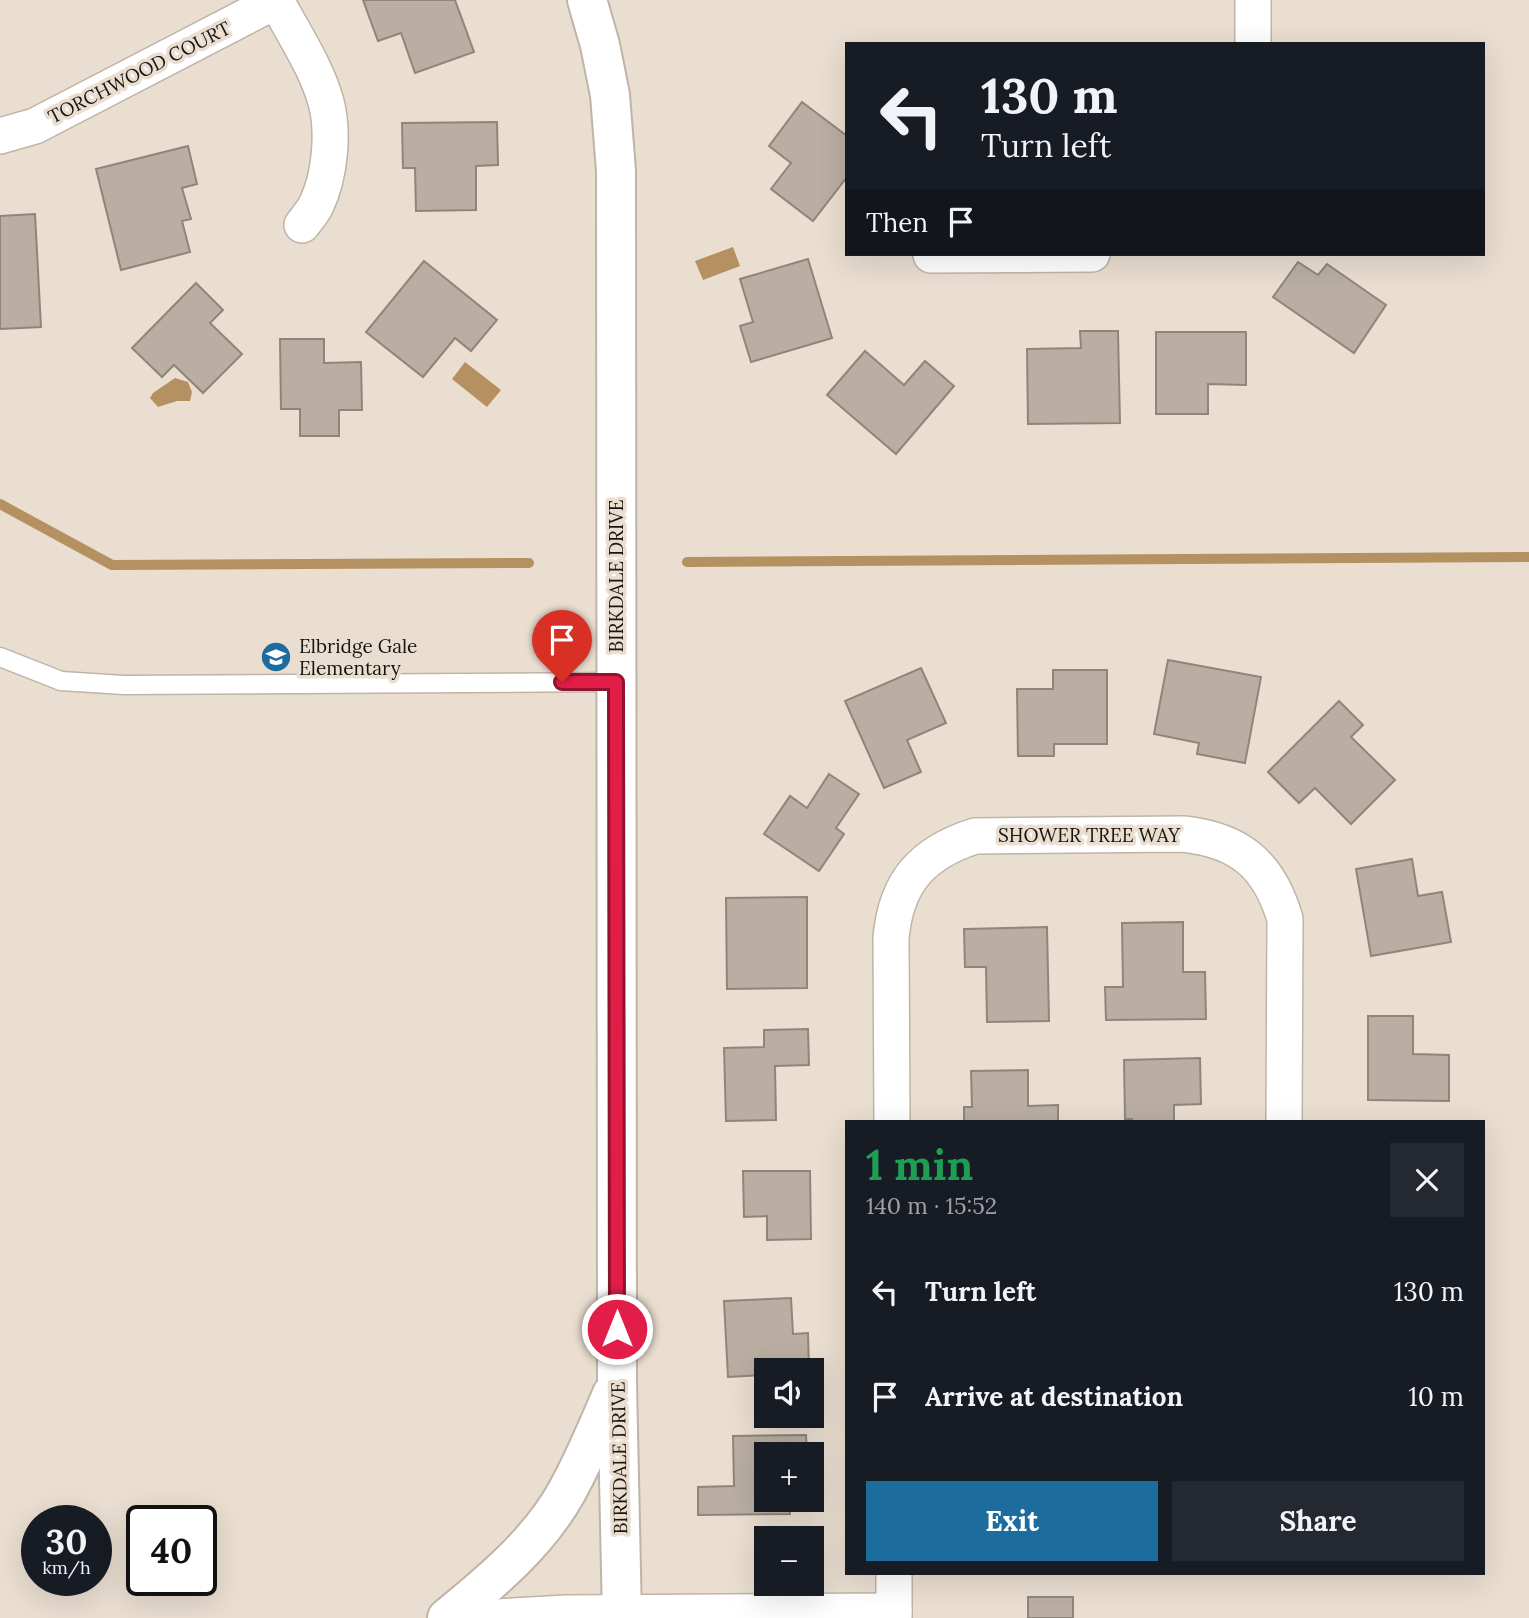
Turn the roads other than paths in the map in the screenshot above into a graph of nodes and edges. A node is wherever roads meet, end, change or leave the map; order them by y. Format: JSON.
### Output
{"nodes":[{"id":1,"x":276,"y":0,"type":"edge"},
{"id":2,"x":587,"y":0,"type":"edge"},
{"id":3,"x":1253,"y":0,"type":"edge"},
{"id":4,"x":1253,"y":42,"type":"edge"},
{"id":5,"x":0,"y":136,"type":"edge"},
{"id":6,"x":302,"y":225,"type":"dead end"},
{"id":7,"x":0,"y":657,"type":"edge"},
{"id":8,"x":616,"y":682,"type":"junction"},
{"id":9,"x":892,"y":1120,"type":"edge"},
{"id":10,"x":1284,"y":1120,"type":"edge"},
{"id":11,"x":617,"y":1383,"type":"junction"},
{"id":12,"x":894,"y":1575,"type":"edge"},
{"id":13,"x":622,"y":1615,"type":"edge"},
{"id":14,"x":894,"y":1615,"type":"edge"},
{"id":15,"x":447,"y":1618,"type":"edge"},
{"id":16,"x":480,"y":1618,"type":"edge"}],
"edges":[{"from":1,"to":5,"type":"street","name":"TORCHWOOD COURT"},
{"from":1,"to":6,"type":"street"},
{"from":2,"to":8,"type":"street","name":"BIRKDALE DRIVE"},
{"from":3,"to":4,"type":"street"},
{"from":7,"to":8,"type":"lane"},
{"from":8,"to":11,"type":"street","name":"BIRKDALE DRIVE"},
{"from":9,"to":10,"type":"street","name":"SHOWER TREE WAY"},
{"from":11,"to":13,"type":"street","name":"BIRKDALE DRIVE"},
{"from":11,"to":15,"type":"street"},
{"from":12,"to":14,"type":"street"},
{"from":13,"to":14,"type":"street"},
{"from":13,"to":16,"type":"street"}]}
